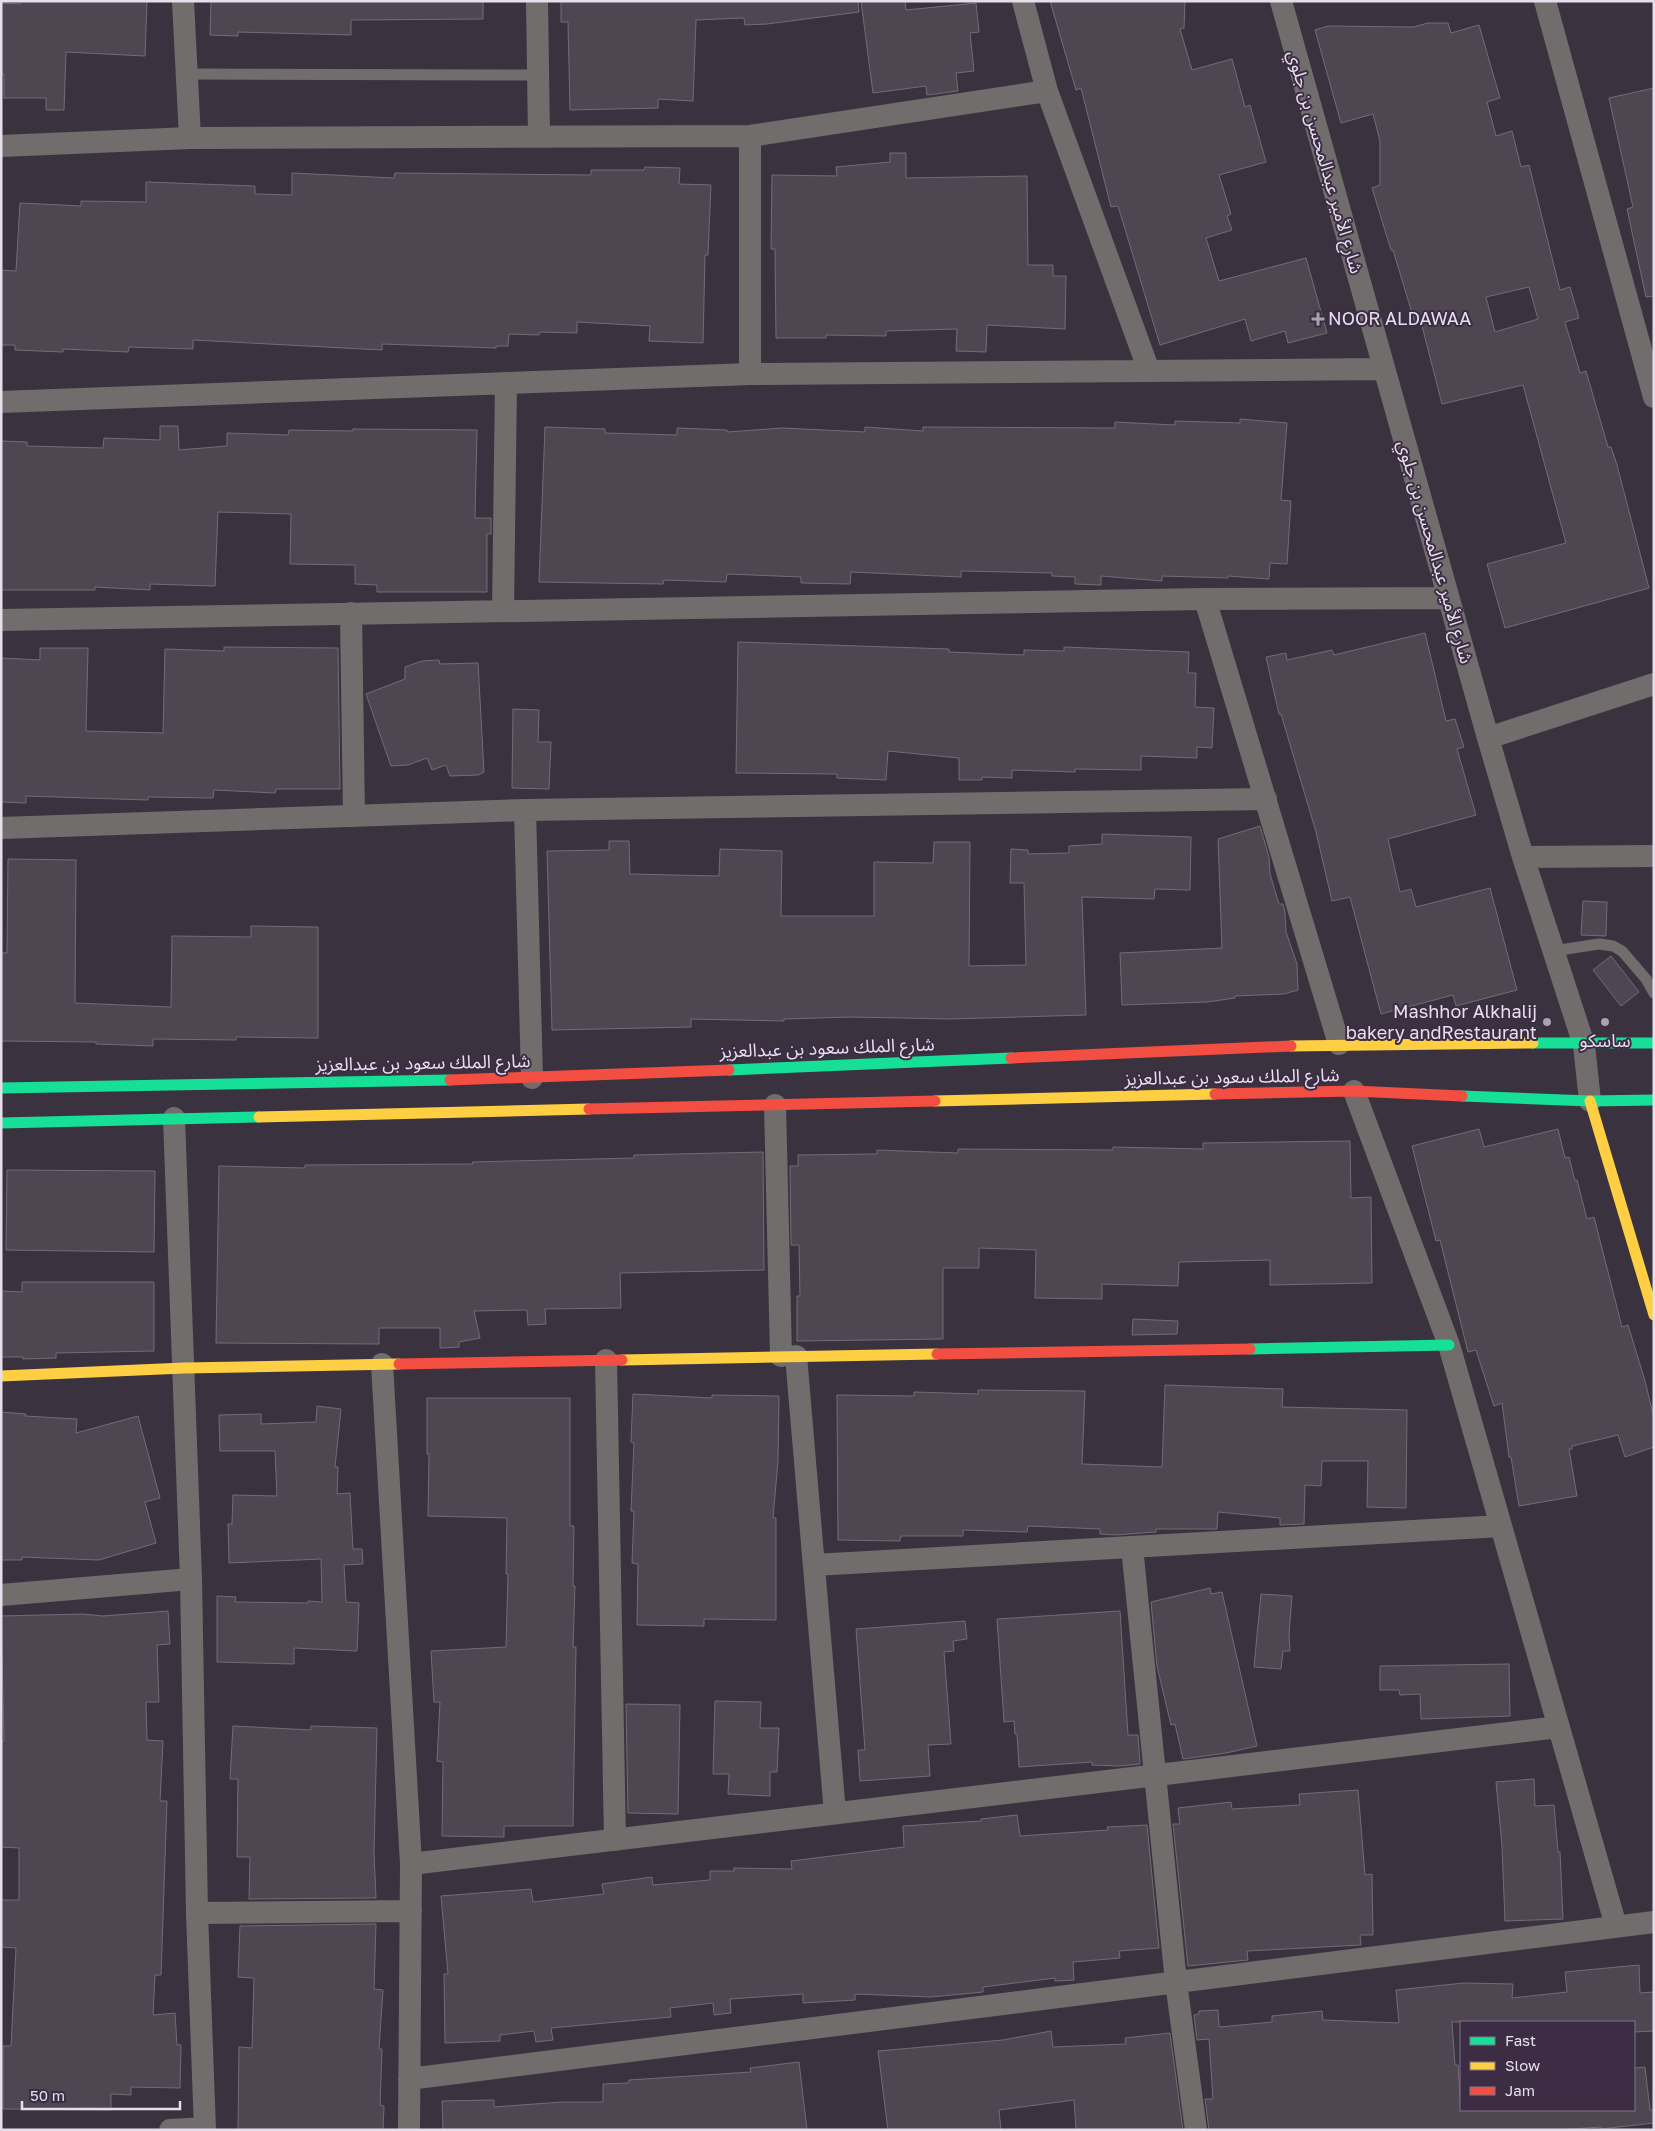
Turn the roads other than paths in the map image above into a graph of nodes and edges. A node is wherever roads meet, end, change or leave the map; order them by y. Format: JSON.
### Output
{"nodes":[{"id":1,"x":183,"y":1,"type":"edge"},
{"id":2,"x":537,"y":1,"type":"edge"},
{"id":3,"x":1023,"y":1,"type":"edge"},
{"id":4,"x":1280,"y":1,"type":"edge"},
{"id":5,"x":1545,"y":1,"type":"edge"},
{"id":6,"x":187,"y":74,"type":"junction"},
{"id":7,"x":538,"y":74,"type":"junction"},
{"id":8,"x":1048,"y":91,"type":"junction"},
{"id":9,"x":750,"y":136,"type":"junction"},
{"id":10,"x":539,"y":137,"type":"junction"},
{"id":11,"x":190,"y":138,"type":"junction"},
{"id":12,"x":1,"y":146,"type":"edge"},
{"id":13,"x":1383,"y":369,"type":"junction"},
{"id":14,"x":1149,"y":371,"type":"junction"},
{"id":15,"x":750,"y":374,"type":"junction"},
{"id":16,"x":506,"y":383,"type":"junction"},
{"id":17,"x":1654,"y":397,"type":"edge"},
{"id":18,"x":1,"y":402,"type":"edge"},
{"id":19,"x":1448,"y":598,"type":"junction"},
{"id":20,"x":1205,"y":599,"type":"junction"},
{"id":21,"x":503,"y":611,"type":"junction"},
{"id":22,"x":350,"y":613,"type":"junction"},
{"id":23,"x":1,"y":620,"type":"edge"},
{"id":24,"x":1654,"y":684,"type":"edge"},
{"id":25,"x":1488,"y":738,"type":"junction"},
{"id":26,"x":1266,"y":799,"type":"junction"},
{"id":27,"x":525,"y":810,"type":"junction"},
{"id":28,"x":354,"y":816,"type":"junction"},
{"id":29,"x":1,"y":828,"type":"edge"},
{"id":30,"x":1654,"y":856,"type":"edge"},
{"id":31,"x":1523,"y":857,"type":"junction"},
{"id":32,"x":1553,"y":951,"type":"junction"},
{"id":33,"x":1654,"y":993,"type":"edge"},
{"id":34,"x":1340,"y":1044,"type":"junction"},
{"id":35,"x":1654,"y":1044,"type":"edge"},
{"id":36,"x":1584,"y":1045,"type":"junction"},
{"id":37,"x":532,"y":1078,"type":"junction"},
{"id":38,"x":1,"y":1088,"type":"edge"},
{"id":39,"x":1354,"y":1091,"type":"junction"},
{"id":40,"x":1654,"y":1100,"type":"edge"},
{"id":41,"x":1590,"y":1101,"type":"junction"},
{"id":42,"x":775,"y":1105,"type":"junction"},
{"id":43,"x":174,"y":1118,"type":"junction"},
{"id":44,"x":1,"y":1123,"type":"edge"},
{"id":45,"x":1648,"y":1283,"type":"edge"},
{"id":46,"x":1654,"y":1315,"type":"edge"},
{"id":47,"x":1448,"y":1344,"type":"junction"},
{"id":48,"x":788,"y":1356,"type":"junction"},
{"id":49,"x":606,"y":1360,"type":"junction"},
{"id":50,"x":382,"y":1364,"type":"junction"},
{"id":51,"x":184,"y":1368,"type":"junction"},
{"id":52,"x":1,"y":1376,"type":"edge"},
{"id":53,"x":1501,"y":1526,"type":"junction"},
{"id":54,"x":1132,"y":1547,"type":"junction"},
{"id":55,"x":814,"y":1566,"type":"junction"},
{"id":56,"x":191,"y":1579,"type":"junction"},
{"id":57,"x":1,"y":1595,"type":"edge"},
{"id":58,"x":1559,"y":1727,"type":"junction"},
{"id":59,"x":1155,"y":1775,"type":"junction"},
{"id":60,"x":835,"y":1814,"type":"junction"},
{"id":61,"x":615,"y":1840,"type":"junction"},
{"id":62,"x":411,"y":1864,"type":"junction"},
{"id":63,"x":411,"y":1911,"type":"junction"},
{"id":64,"x":197,"y":1913,"type":"junction"},
{"id":65,"x":1654,"y":1922,"type":"edge"},
{"id":66,"x":1616,"y":1926,"type":"junction"},
{"id":67,"x":1176,"y":1982,"type":"junction"},
{"id":68,"x":409,"y":2079,"type":"junction"},
{"id":69,"x":204,"y":2129,"type":"edge"},
{"id":70,"x":170,"y":2130,"type":"edge"},
{"id":71,"x":409,"y":2130,"type":"edge"},
{"id":72,"x":1196,"y":2130,"type":"edge"}],
"edges":[{"from":1,"to":6,"type":"street"},
{"from":2,"to":7,"type":"street"},
{"from":3,"to":8,"type":"street"},
{"from":4,"to":13,"type":"street","name":"شارع الأمير عبدالمحسن بن جلوي"},
{"from":5,"to":17,"type":"street"},
{"from":6,"to":7,"type":"lane"},
{"from":6,"to":11,"type":"street"},
{"from":7,"to":10,"type":"street"},
{"from":8,"to":9,"type":"street"},
{"from":8,"to":14,"type":"street"},
{"from":9,"to":10,"type":"street"},
{"from":9,"to":15,"type":"street"},
{"from":10,"to":11,"type":"street"},
{"from":11,"to":12,"type":"street"},
{"from":13,"to":14,"type":"street"},
{"from":13,"to":19,"type":"street","name":"شارع الأمير عبدالمحسن بن جلوي"},
{"from":14,"to":15,"type":"street"},
{"from":15,"to":16,"type":"street"},
{"from":16,"to":18,"type":"street"},
{"from":16,"to":21,"type":"street"},
{"from":19,"to":20,"type":"street"},
{"from":19,"to":25,"type":"street","name":"شارع الأمير عبدالمحسن بن جلوي"},
{"from":20,"to":21,"type":"street"},
{"from":20,"to":26,"type":"street"},
{"from":21,"to":22,"type":"street"},
{"from":22,"to":23,"type":"street"},
{"from":22,"to":28,"type":"street"},
{"from":24,"to":25,"type":"street"},
{"from":25,"to":31,"type":"street","name":"شارع الأمير عبدالمحسن بن جلوي"},
{"from":26,"to":27,"type":"street"},
{"from":26,"to":34,"type":"street"},
{"from":27,"to":28,"type":"street"},
{"from":27,"to":37,"type":"street"},
{"from":28,"to":29,"type":"street"},
{"from":30,"to":31,"type":"street"},
{"from":31,"to":32,"type":"street","name":"شارع الأمير عبدالمحسن بن جلوي"},
{"from":32,"to":33,"type":"lane"},
{"from":32,"to":36,"type":"street","name":"شارع الأمير عبدالمحسن بن جلوي"},
{"from":34,"to":36,"type":"main road","name":"شارع الملك سعود بن عبدالعزيز"},
{"from":34,"to":37,"type":"main road","name":"شارع الملك سعود بن عبدالعزيز"},
{"from":35,"to":36,"type":"main road","name":"شارع الملك سعود بن عبدالعزيز"},
{"from":36,"to":41,"type":"street","name":"شارع الأمير عبدالمحسن بن جلوي"},
{"from":37,"to":38,"type":"main road","name":"شارع الملك سعود بن عبدالعزيز"},
{"from":39,"to":41,"type":"main road","name":"شارع الملك سعود بن عبدالعزيز"},
{"from":39,"to":42,"type":"main road","name":"شارع الملك سعود بن عبدالعزيز"},
{"from":39,"to":47,"type":"street"},
{"from":40,"to":41,"type":"main road","name":"شارع الملك سعود بن عبدالعزيز"},
{"from":41,"to":45,"type":"main road"},
{"from":42,"to":43,"type":"main road","name":"شارع الملك سعود بن عبدالعزيز"},
{"from":42,"to":48,"type":"street"},
{"from":43,"to":44,"type":"main road","name":"شارع الملك سعود بن عبدالعزيز"},
{"from":43,"to":51,"type":"street"},
{"from":45,"to":46,"type":"main road"},
{"from":47,"to":48,"type":"main road"},
{"from":47,"to":53,"type":"street"},
{"from":48,"to":49,"type":"main road"},
{"from":48,"to":55,"type":"street"},
{"from":49,"to":50,"type":"main road"},
{"from":49,"to":61,"type":"street"},
{"from":50,"to":51,"type":"main road"},
{"from":50,"to":62,"type":"street"},
{"from":51,"to":52,"type":"main road"},
{"from":51,"to":56,"type":"street"},
{"from":53,"to":54,"type":"street"},
{"from":53,"to":58,"type":"street"},
{"from":54,"to":55,"type":"street"},
{"from":54,"to":59,"type":"street"},
{"from":55,"to":60,"type":"street"},
{"from":56,"to":57,"type":"street"},
{"from":56,"to":64,"type":"street"},
{"from":58,"to":59,"type":"street"},
{"from":58,"to":66,"type":"street"},
{"from":59,"to":60,"type":"street"},
{"from":59,"to":67,"type":"street"},
{"from":60,"to":61,"type":"street"},
{"from":61,"to":62,"type":"street"},
{"from":62,"to":63,"type":"street"},
{"from":63,"to":64,"type":"street"},
{"from":63,"to":68,"type":"street"},
{"from":64,"to":69,"type":"street"},
{"from":65,"to":66,"type":"street"},
{"from":66,"to":67,"type":"street"},
{"from":67,"to":68,"type":"street"},
{"from":67,"to":72,"type":"street"},
{"from":68,"to":71,"type":"street"},
{"from":69,"to":70,"type":"street"}]}
